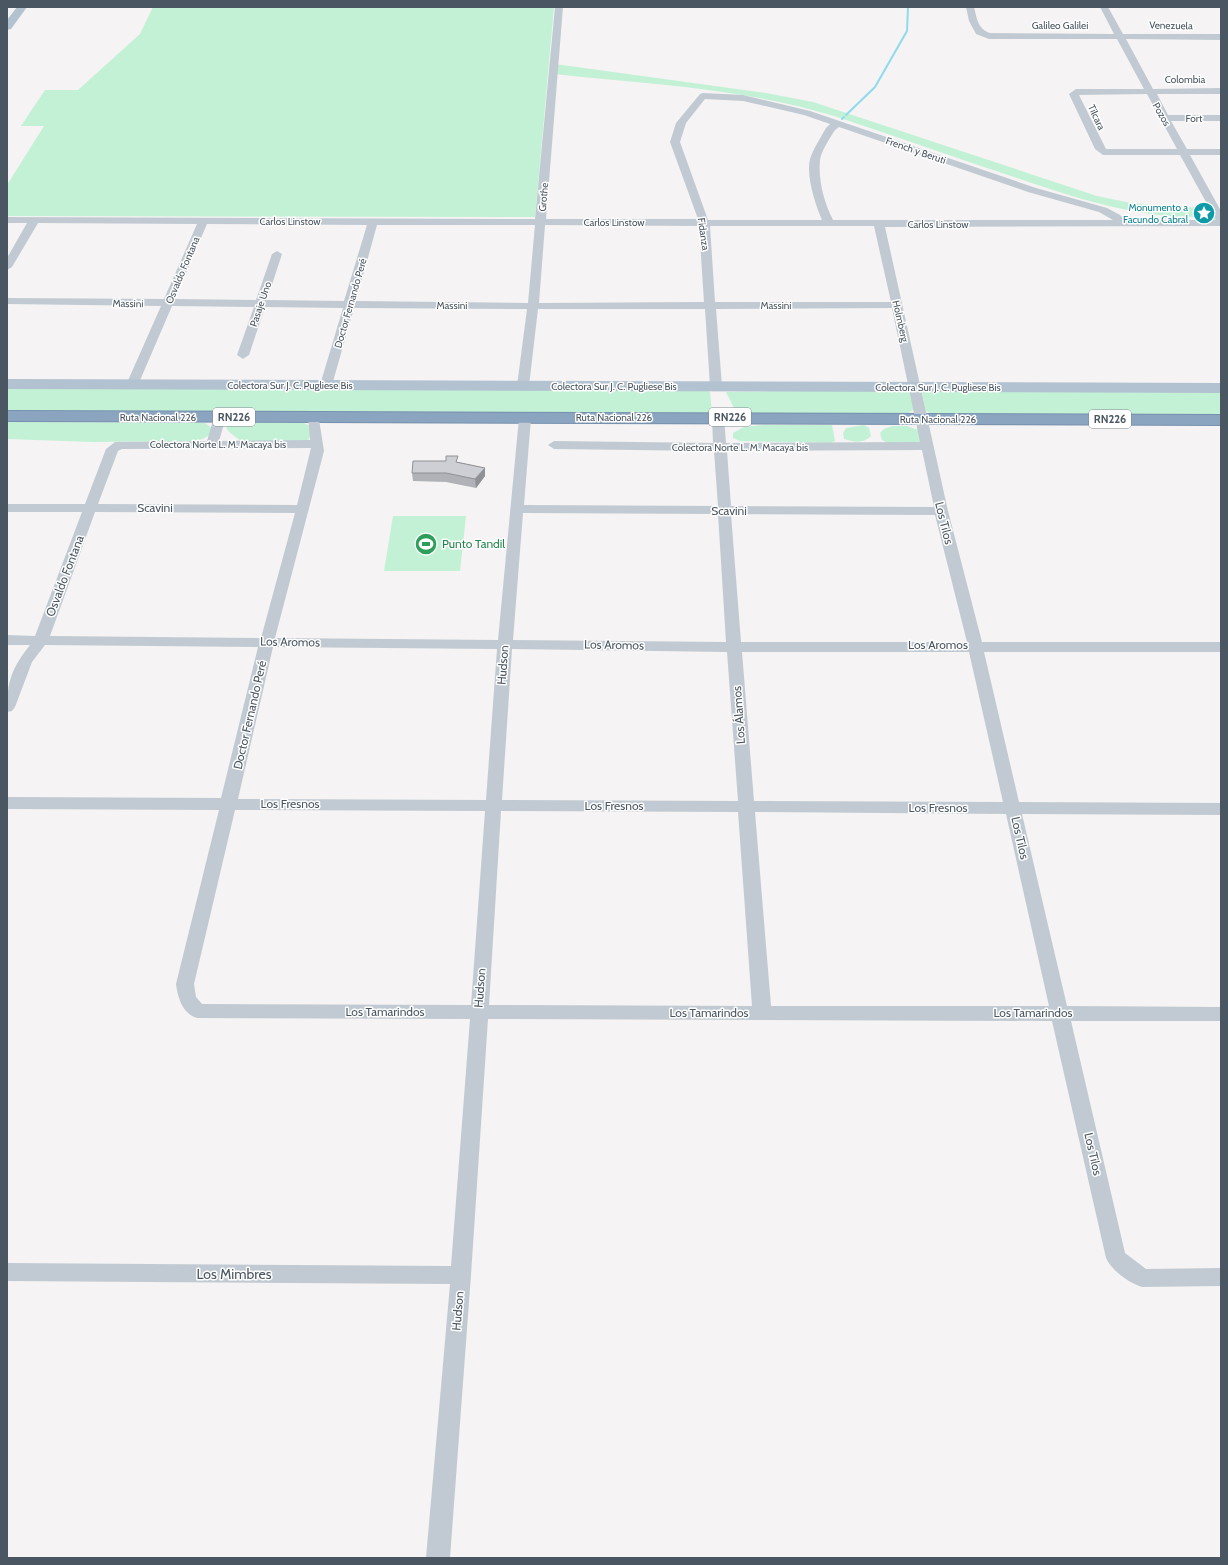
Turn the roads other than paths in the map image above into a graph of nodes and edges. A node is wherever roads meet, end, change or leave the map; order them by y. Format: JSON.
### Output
{"nodes":[{"id":1,"x":14,"y":7,"type":"edge"},
{"id":2,"x":22,"y":7,"type":"edge"},
{"id":3,"x":559,"y":7,"type":"edge"},
{"id":4,"x":970,"y":7,"type":"edge"},
{"id":5,"x":1104,"y":7,"type":"edge"},
{"id":6,"x":7,"y":16,"type":"edge"},
{"id":7,"x":7,"y":27,"type":"edge"},
{"id":8,"x":1120,"y":36,"type":"junction"},
{"id":9,"x":1221,"y":37,"type":"edge"},
{"id":10,"x":1148,"y":90,"type":"junction"},
{"id":11,"x":1221,"y":91,"type":"edge"},
{"id":12,"x":1076,"y":92,"type":"joint"},
{"id":13,"x":704,"y":96,"type":"joint"},
{"id":14,"x":1221,"y":118,"type":"edge"},
{"id":15,"x":1167,"y":121,"type":"junction"},
{"id":16,"x":838,"y":123,"type":"junction"},
{"id":17,"x":1221,"y":123,"type":"edge"},
{"id":18,"x":1183,"y":152,"type":"junction"},
{"id":19,"x":1221,"y":152,"type":"edge"},
{"id":20,"x":1217,"y":205,"type":"edge"},
{"id":21,"x":7,"y":220,"type":"edge"},
{"id":22,"x":34,"y":221,"type":"junction"},
{"id":23,"x":203,"y":221,"type":"junction"},
{"id":24,"x":373,"y":221,"type":"junction"},
{"id":25,"x":540,"y":221,"type":"junction"},
{"id":26,"x":704,"y":222,"type":"junction"},
{"id":27,"x":1221,"y":222,"type":"edge"},
{"id":28,"x":829,"y":223,"type":"junction"},
{"id":29,"x":879,"y":223,"type":"junction"},
{"id":30,"x":1122,"y":224,"type":"junction"},
{"id":31,"x":277,"y":254,"type":"dead end"},
{"id":32,"x":7,"y":267,"type":"edge"},
{"id":33,"x":7,"y":301,"type":"edge"},
{"id":34,"x":168,"y":304,"type":"junction"},
{"id":35,"x":261,"y":304,"type":"junction"},
{"id":36,"x":350,"y":304,"type":"junction"},
{"id":37,"x":710,"y":305,"type":"junction"},
{"id":38,"x":897,"y":305,"type":"junction"},
{"id":39,"x":533,"y":306,"type":"junction"},
{"id":40,"x":243,"y":355,"type":"dead end"},
{"id":41,"x":7,"y":384,"type":"edge"},
{"id":42,"x":132,"y":385,"type":"junction"},
{"id":43,"x":326,"y":385,"type":"junction"},
{"id":44,"x":523,"y":386,"type":"junction"},
{"id":45,"x":716,"y":386,"type":"junction"},
{"id":46,"x":915,"y":386,"type":"junction"},
{"id":47,"x":1221,"y":388,"type":"edge"},
{"id":48,"x":7,"y":416,"type":"edge"},
{"id":49,"x":314,"y":416,"type":"junction"},
{"id":50,"x":220,"y":417,"type":"junction"},
{"id":51,"x":718,"y":417,"type":"junction"},
{"id":52,"x":525,"y":418,"type":"junction"},
{"id":53,"x":922,"y":419,"type":"junction"},
{"id":54,"x":1221,"y":420,"type":"edge"},
{"id":55,"x":212,"y":444,"type":"junction"},
{"id":56,"x":318,"y":444,"type":"junction"},
{"id":57,"x":119,"y":445,"type":"joint"},
{"id":58,"x":554,"y":445,"type":"dead end"},
{"id":59,"x":927,"y":446,"type":"junction"},
{"id":60,"x":720,"y":448,"type":"junction"},
{"id":61,"x":7,"y":508,"type":"edge"},
{"id":62,"x":91,"y":508,"type":"junction"},
{"id":63,"x":303,"y":508,"type":"junction"},
{"id":64,"x":517,"y":509,"type":"junction"},
{"id":65,"x":725,"y":511,"type":"junction"},
{"id":66,"x":941,"y":511,"type":"junction"},
{"id":67,"x":7,"y":640,"type":"edge"},
{"id":68,"x":41,"y":640,"type":"junction"},
{"id":69,"x":267,"y":642,"type":"junction"},
{"id":70,"x":505,"y":644,"type":"junction"},
{"id":71,"x":975,"y":645,"type":"junction"},
{"id":72,"x":734,"y":646,"type":"junction"},
{"id":73,"x":1221,"y":647,"type":"edge"},
{"id":74,"x":7,"y":707,"type":"edge"},
{"id":75,"x":7,"y":803,"type":"edge"},
{"id":76,"x":229,"y":804,"type":"junction"},
{"id":77,"x":493,"y":806,"type":"junction"},
{"id":78,"x":746,"y":807,"type":"junction"},
{"id":79,"x":1013,"y":808,"type":"junction"},
{"id":80,"x":1221,"y":809,"type":"edge"},
{"id":81,"x":197,"y":1011,"type":"joint"},
{"id":82,"x":478,"y":1012,"type":"junction"},
{"id":83,"x":762,"y":1013,"type":"junction"},
{"id":84,"x":1061,"y":1013,"type":"junction"},
{"id":85,"x":1221,"y":1014,"type":"edge"},
{"id":86,"x":7,"y":1272,"type":"edge"},
{"id":87,"x":461,"y":1275,"type":"junction"},
{"id":88,"x":1221,"y":1277,"type":"edge"},
{"id":89,"x":438,"y":1558,"type":"edge"}],
"edges":[{"from":1,"to":6,"type":"main road"},
{"from":2,"to":7,"type":"main road"},
{"from":3,"to":25,"type":"street","name":"Grothe"},
{"from":4,"to":8,"type":"street","name":"Galileo Galilei"},
{"from":5,"to":8,"type":"street","name":"Pozos"},
{"from":8,"to":9,"type":"street","name":"Venezuela"},
{"from":8,"to":10,"type":"street","name":"Pozos"},
{"from":10,"to":11,"type":"street","name":"Colombia"},
{"from":10,"to":12,"type":"street","name":"Colombia"},
{"from":10,"to":15,"type":"street","name":"Pozos"},
{"from":12,"to":18,"type":"street","name":"Tilcara"},
{"from":13,"to":16,"type":"street","name":"French y Beruti"},
{"from":13,"to":26,"type":"street","name":"Fidanza"},
{"from":14,"to":15,"type":"street","name":"Fort"},
{"from":15,"to":17,"type":"street","name":"Fort"},
{"from":15,"to":18,"type":"street","name":"Pozos"},
{"from":16,"to":28,"type":"street"},
{"from":16,"to":30,"type":"street","name":"French y Beruti"},
{"from":18,"to":19,"type":"street"},
{"from":18,"to":20,"type":"street","name":"Pozos"},
{"from":20,"to":27,"type":"street","name":"Pozos"},
{"from":21,"to":22,"type":"street","name":"Carlos Linstow"},
{"from":22,"to":23,"type":"street","name":"Carlos Linstow"},
{"from":22,"to":32,"type":"street"},
{"from":23,"to":24,"type":"street","name":"Carlos Linstow"},
{"from":23,"to":34,"type":"street","name":"Osvaldo Fontana"},
{"from":24,"to":25,"type":"street","name":"Carlos Linstow"},
{"from":24,"to":36,"type":"street","name":"Doctor Fernando Peré"},
{"from":25,"to":26,"type":"street","name":"Carlos Linstow"},
{"from":25,"to":39,"type":"street","name":"Grothe"},
{"from":26,"to":28,"type":"street","name":"Carlos Linstow"},
{"from":26,"to":37,"type":"street","name":"Fidanza"},
{"from":27,"to":30,"type":"street","name":"Carlos Linstow"},
{"from":28,"to":29,"type":"street","name":"Carlos Linstow"},
{"from":29,"to":30,"type":"street","name":"Carlos Linstow"},
{"from":29,"to":38,"type":"street","name":"Holmberg"},
{"from":31,"to":35,"type":"street","name":"Pasaje Uno"},
{"from":33,"to":34,"type":"street","name":"Massini"},
{"from":34,"to":35,"type":"street","name":"Massini"},
{"from":34,"to":42,"type":"street","name":"Osvaldo Fontana"},
{"from":35,"to":36,"type":"street","name":"Massini"},
{"from":35,"to":40,"type":"street","name":"Pasaje Uno"},
{"from":36,"to":39,"type":"street","name":"Massini"},
{"from":36,"to":43,"type":"street","name":"Doctor Fernando Peré"},
{"from":37,"to":38,"type":"street","name":"Massini"},
{"from":37,"to":39,"type":"street","name":"Massini"},
{"from":37,"to":45,"type":"street","name":"Fidanza"},
{"from":38,"to":46,"type":"street","name":"Holmberg"},
{"from":39,"to":44,"type":"street","name":"Grothe"},
{"from":41,"to":42,"type":"main road","name":"Colectora Sur J. C. Pugliese Bis"},
{"from":42,"to":43,"type":"main road","name":"Colectora Sur J. C. Pugliese Bis"},
{"from":43,"to":44,"type":"main road","name":"Colectora Sur J. C. Pugliese Bis"},
{"from":44,"to":45,"type":"main road","name":"Colectora Sur J. C. Pugliese Bis"},
{"from":45,"to":46,"type":"main road","name":"Colectora Sur J. C. Pugliese Bis"},
{"from":46,"to":47,"type":"main road","name":"Colectora Sur J. C. Pugliese Bis"},
{"from":46,"to":53,"type":"street","name":"Holmberg"},
{"from":48,"to":50,"type":"highway","name":"Ruta Nacional 226","number":"RN226"},
{"from":49,"to":50,"type":"highway","name":"Ruta Nacional 226","number":"RN226"},
{"from":49,"to":52,"type":"highway","name":"Ruta Nacional 226","number":"RN226"},
{"from":49,"to":56,"type":"street","name":"Doctor Fernando Peré"},
{"from":50,"to":55,"type":"street"},
{"from":51,"to":52,"type":"highway","name":"Ruta Nacional 226","number":"RN226"},
{"from":51,"to":53,"type":"highway","name":"Ruta Nacional 226","number":"RN226"},
{"from":51,"to":60,"type":"street","name":"Los Álamos"},
{"from":52,"to":64,"type":"street","name":"Hudson"},
{"from":53,"to":54,"type":"highway","name":"Ruta Nacional 226","number":"RN226"},
{"from":53,"to":59,"type":"street","name":"Los Tilos"},
{"from":55,"to":56,"type":"street","name":"Colectora Norte L. M. Macaya bis"},
{"from":55,"to":57,"type":"street","name":"Colectora Norte L. M. Macaya bis"},
{"from":56,"to":63,"type":"street","name":"Doctor Fernando Peré"},
{"from":57,"to":62,"type":"street","name":"Osvaldo Fontana"},
{"from":58,"to":60,"type":"street","name":"Colectora Norte L. M. Macaya bis"},
{"from":59,"to":60,"type":"street","name":"Colectora Norte L. M. Macaya bis"},
{"from":59,"to":66,"type":"street","name":"Los Tilos"},
{"from":60,"to":65,"type":"street","name":"Los Álamos"},
{"from":61,"to":62,"type":"street","name":"Scavini"},
{"from":62,"to":63,"type":"street","name":"Scavini"},
{"from":62,"to":68,"type":"street","name":"Osvaldo Fontana"},
{"from":63,"to":69,"type":"street","name":"Doctor Fernando Peré"},
{"from":64,"to":65,"type":"street","name":"Scavini"},
{"from":64,"to":70,"type":"street","name":"Hudson"},
{"from":65,"to":66,"type":"street","name":"Scavini"},
{"from":65,"to":72,"type":"street","name":"Los Álamos"},
{"from":66,"to":71,"type":"street","name":"Los Tilos"},
{"from":67,"to":68,"type":"street","name":"Los Aromos"},
{"from":68,"to":69,"type":"street","name":"Los Aromos"},
{"from":68,"to":74,"type":"street","name":"Osvaldo Fontana"},
{"from":69,"to":70,"type":"street","name":"Los Aromos"},
{"from":69,"to":76,"type":"street","name":"Doctor Fernando Peré"},
{"from":70,"to":72,"type":"street","name":"Los Aromos"},
{"from":70,"to":77,"type":"street","name":"Hudson"},
{"from":71,"to":72,"type":"street","name":"Los Aromos"},
{"from":71,"to":73,"type":"street","name":"Los Aromos"},
{"from":71,"to":79,"type":"street","name":"Los Tilos"},
{"from":72,"to":78,"type":"street","name":"Los Álamos"},
{"from":75,"to":76,"type":"street","name":"Los Fresnos"},
{"from":76,"to":77,"type":"street","name":"Los Fresnos"},
{"from":76,"to":81,"type":"street","name":"Doctor Fernando Peré"},
{"from":77,"to":78,"type":"street","name":"Los Fresnos"},
{"from":77,"to":82,"type":"street","name":"Hudson"},
{"from":78,"to":79,"type":"street","name":"Los Fresnos"},
{"from":78,"to":83,"type":"street","name":"Los Álamos"},
{"from":79,"to":80,"type":"street","name":"Los Fresnos"},
{"from":79,"to":84,"type":"street","name":"Los Tilos"},
{"from":81,"to":82,"type":"street","name":"Los Tamarindos"},
{"from":82,"to":83,"type":"street","name":"Los Tamarindos"},
{"from":82,"to":87,"type":"street","name":"Hudson"},
{"from":83,"to":84,"type":"street","name":"Los Tamarindos"},
{"from":84,"to":85,"type":"street","name":"Los Tamarindos"},
{"from":84,"to":88,"type":"street","name":"Los Tilos"},
{"from":86,"to":87,"type":"street","name":"Los Mimbres"},
{"from":87,"to":89,"type":"street","name":"Hudson"}]}
